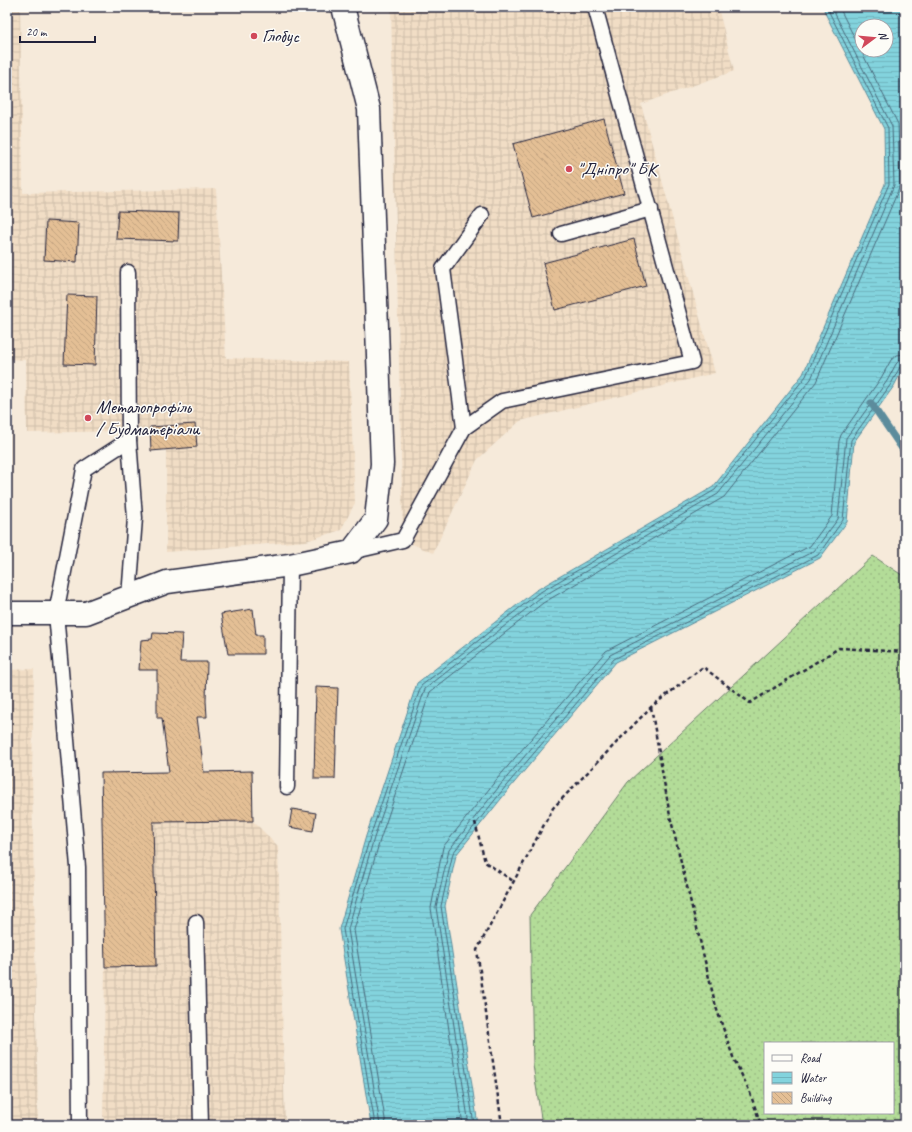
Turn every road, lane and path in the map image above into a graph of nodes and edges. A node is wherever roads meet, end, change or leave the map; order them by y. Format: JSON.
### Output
{"nodes":[{"id":1,"x":343,"y":7,"type":"edge"},
{"id":2,"x":595,"y":7,"type":"edge"},
{"id":3,"x":651,"y":209,"type":"junction"},
{"id":4,"x":482,"y":215,"type":"dead end"},
{"id":5,"x":561,"y":234,"type":"dead end"},
{"id":6,"x":128,"y":272,"type":"dead end"},
{"id":7,"x":464,"y":428,"type":"junction"},
{"id":8,"x":129,"y":440,"type":"junction"},
{"id":9,"x":351,"y":552,"type":"junction"},
{"id":10,"x":290,"y":565,"type":"junction"},
{"id":11,"x":129,"y":597,"type":"junction"},
{"id":12,"x":7,"y":613,"type":"edge"},
{"id":13,"x":56,"y":613,"type":"junction"},
{"id":14,"x":905,"y":652,"type":"edge"},
{"id":15,"x":651,"y":707,"type":"junction"},
{"id":16,"x":287,"y":787,"type":"dead end"},
{"id":17,"x":475,"y":822,"type":"dead end"},
{"id":18,"x":513,"y":881,"type":"junction"},
{"id":19,"x":196,"y":922,"type":"dead end"},
{"id":20,"x":80,"y":1125,"type":"edge"},
{"id":21,"x":201,"y":1125,"type":"edge"},
{"id":22,"x":502,"y":1125,"type":"edge"},
{"id":23,"x":760,"y":1125,"type":"edge"}],
"edges":[{"from":1,"to":9,"type":"street"},
{"from":2,"to":3,"type":"lane"},
{"from":3,"to":5,"type":"lane"},
{"from":3,"to":7,"type":"lane"},
{"from":4,"to":7,"type":"lane"},
{"from":6,"to":8,"type":"lane"},
{"from":7,"to":9,"type":"lane"},
{"from":8,"to":11,"type":"lane"},
{"from":8,"to":13,"type":"lane"},
{"from":9,"to":10,"type":"street"},
{"from":10,"to":11,"type":"street"},
{"from":10,"to":16,"type":"lane"},
{"from":11,"to":13,"type":"street"},
{"from":12,"to":13,"type":"street"},
{"from":13,"to":20,"type":"lane"},
{"from":14,"to":15,"type":"path"},
{"from":15,"to":18,"type":"path"},
{"from":15,"to":23,"type":"path"},
{"from":17,"to":18,"type":"path"},
{"from":18,"to":22,"type":"path"},
{"from":19,"to":21,"type":"lane"}]}
